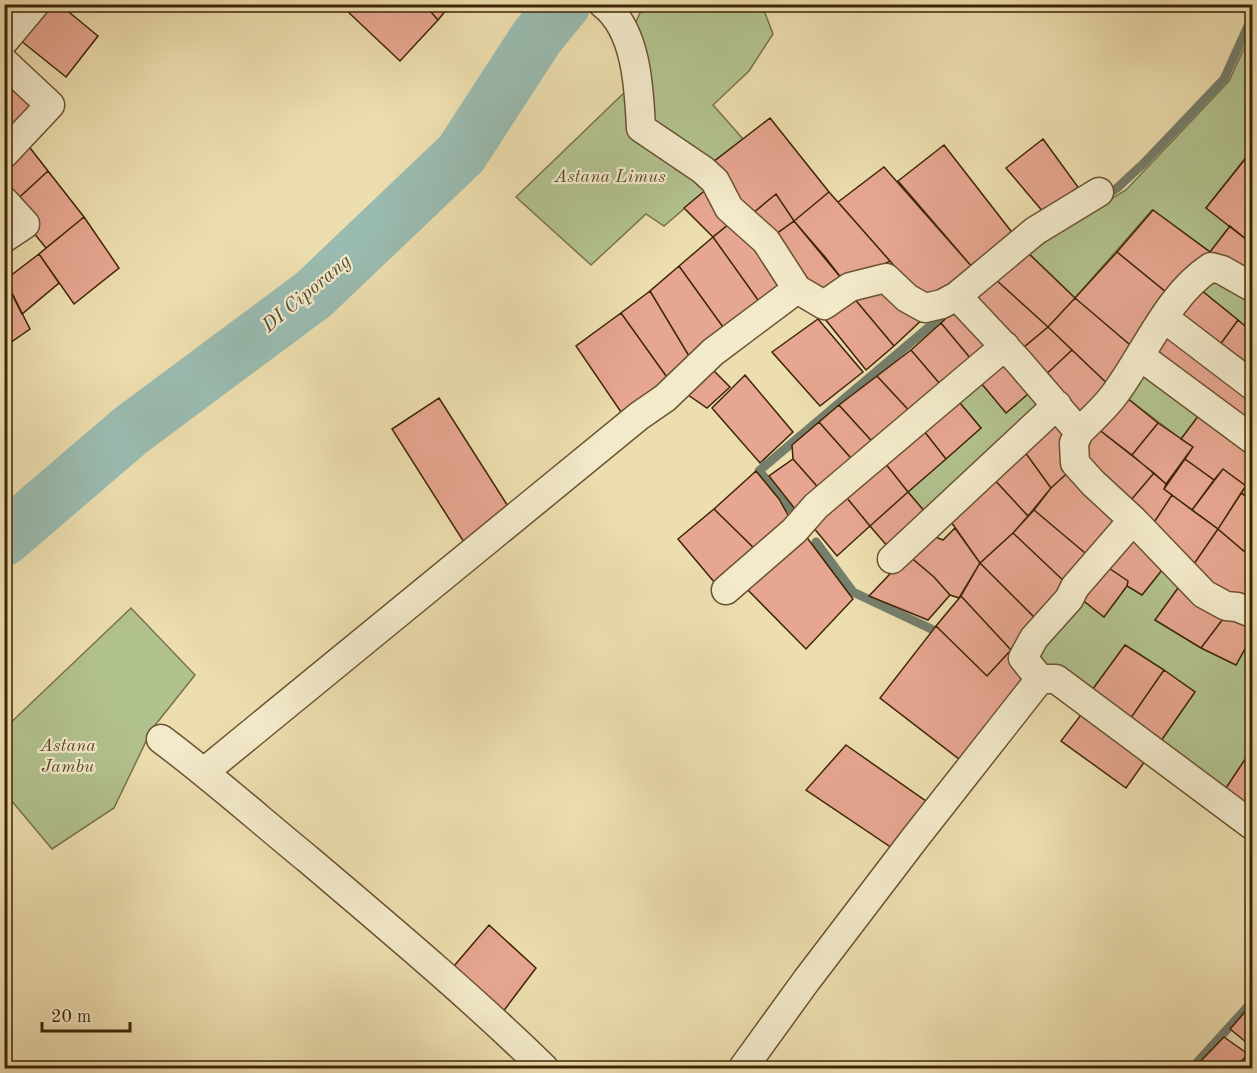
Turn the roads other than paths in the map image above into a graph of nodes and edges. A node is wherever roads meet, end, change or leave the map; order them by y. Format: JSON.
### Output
{"nodes":[{"id":1,"x":35,"y":4,"type":"edge"},
{"id":2,"x":608,"y":8,"type":"edge"},
{"id":3,"x":4,"y":41,"type":"edge"},
{"id":4,"x":4,"y":62,"type":"edge"},
{"id":5,"x":4,"y":154,"type":"edge"},
{"id":6,"x":1099,"y":192,"type":"dead end"},
{"id":7,"x":4,"y":201,"type":"edge"},
{"id":8,"x":4,"y":238,"type":"edge"},
{"id":9,"x":1252,"y":287,"type":"edge"},
{"id":10,"x":797,"y":289,"type":"junction"},
{"id":11,"x":957,"y":296,"type":"junction"},
{"id":12,"x":1164,"y":318,"type":"junction"},
{"id":13,"x":1005,"y":346,"type":"junction"},
{"id":14,"x":1140,"y":356,"type":"junction"},
{"id":15,"x":1252,"y":385,"type":"edge"},
{"id":16,"x":1057,"y":405,"type":"junction"},
{"id":17,"x":1079,"y":432,"type":"junction"},
{"id":18,"x":1252,"y":439,"type":"edge"},
{"id":19,"x":1133,"y":520,"type":"junction"},
{"id":20,"x":892,"y":559,"type":"dead end"},
{"id":21,"x":726,"y":590,"type":"dead end"},
{"id":22,"x":1252,"y":613,"type":"edge"},
{"id":23,"x":1040,"y":679,"type":"junction"},
{"id":24,"x":161,"y":740,"type":"dead end"},
{"id":25,"x":204,"y":772,"type":"junction"},
{"id":26,"x":1252,"y":825,"type":"edge"},
{"id":27,"x":544,"y":1068,"type":"edge"},
{"id":28,"x":746,"y":1068,"type":"edge"}],
"edges":[{"from":1,"to":3,"type":"street"},
{"from":2,"to":10,"type":"street"},
{"from":4,"to":5,"type":"street"},
{"from":6,"to":11,"type":"street"},
{"from":7,"to":8,"type":"street"},
{"from":9,"to":12,"type":"street"},
{"from":10,"to":11,"type":"street"},
{"from":10,"to":25,"type":"street"},
{"from":11,"to":13,"type":"street"},
{"from":12,"to":14,"type":"street"},
{"from":12,"to":15,"type":"street"},
{"from":13,"to":16,"type":"street"},
{"from":13,"to":21,"type":"street"},
{"from":14,"to":17,"type":"street"},
{"from":14,"to":18,"type":"street"},
{"from":16,"to":17,"type":"street"},
{"from":16,"to":20,"type":"street"},
{"from":17,"to":19,"type":"street"},
{"from":19,"to":22,"type":"street"},
{"from":19,"to":23,"type":"street"},
{"from":23,"to":26,"type":"street"},
{"from":23,"to":28,"type":"street"},
{"from":24,"to":25,"type":"street"},
{"from":25,"to":27,"type":"street"}]}
